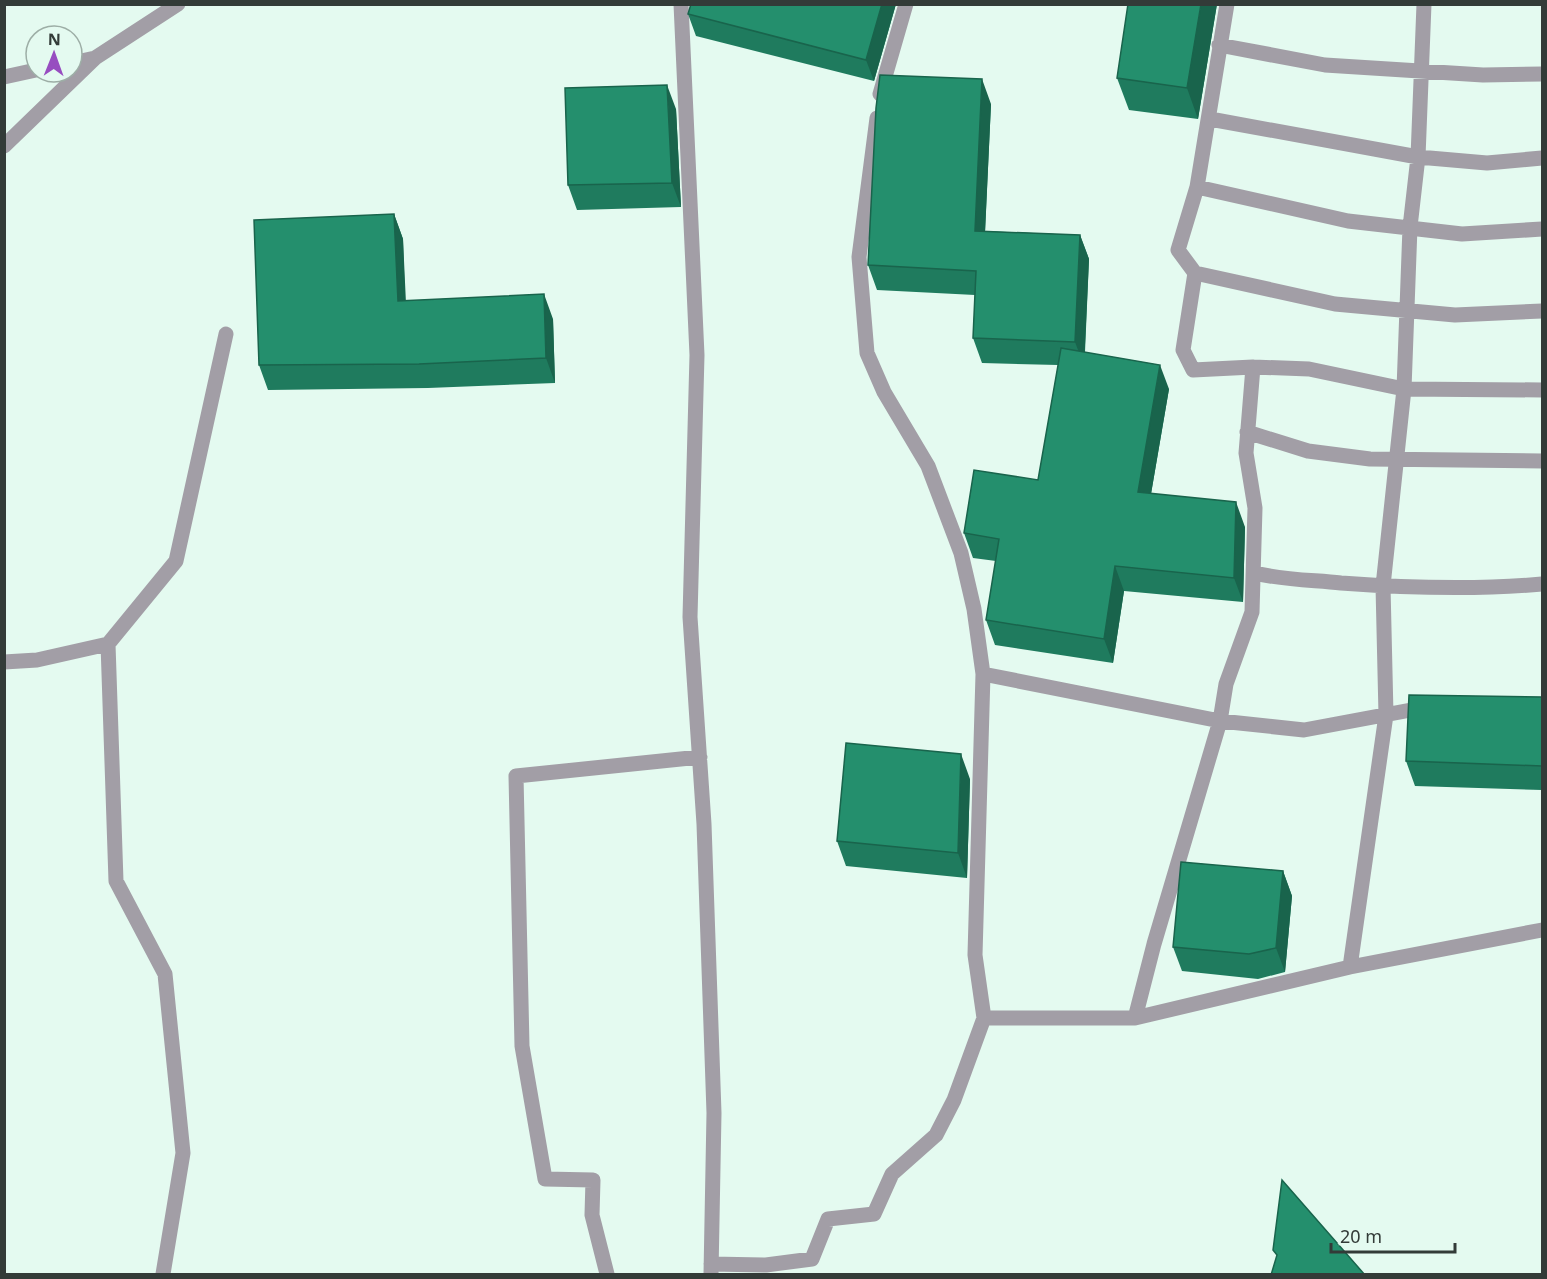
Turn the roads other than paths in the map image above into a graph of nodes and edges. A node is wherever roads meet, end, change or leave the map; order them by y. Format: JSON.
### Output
{"nodes":[{"id":1,"x":178,"y":4,"type":"edge"},
{"id":2,"x":681,"y":4,"type":"edge"},
{"id":3,"x":906,"y":4,"type":"edge"},
{"id":4,"x":1227,"y":4,"type":"edge"},
{"id":5,"x":1424,"y":4,"type":"edge"},
{"id":6,"x":1220,"y":45,"type":"junction"},
{"id":7,"x":95,"y":58,"type":"junction"},
{"id":8,"x":84,"y":60,"type":"edge"},
{"id":9,"x":1421,"y":70,"type":"junction"},
{"id":10,"x":24,"y":73,"type":"edge"},
{"id":11,"x":1542,"y":74,"type":"edge"},
{"id":12,"x":4,"y":77,"type":"edge"},
{"id":13,"x":1210,"y":119,"type":"junction"},
{"id":14,"x":4,"y":146,"type":"edge"},
{"id":15,"x":1418,"y":157,"type":"junction"},
{"id":16,"x":1542,"y":159,"type":"edge"},
{"id":17,"x":1197,"y":187,"type":"junction"},
{"id":18,"x":1410,"y":227,"type":"junction"},
{"id":19,"x":1542,"y":229,"type":"edge"},
{"id":20,"x":1195,"y":273,"type":"junction"},
{"id":21,"x":1406,"y":310,"type":"junction"},
{"id":22,"x":1542,"y":311,"type":"edge"},
{"id":23,"x":226,"y":334,"type":"dead end"},
{"id":24,"x":1253,"y":367,"type":"junction"},
{"id":25,"x":1404,"y":389,"type":"junction"},
{"id":26,"x":1542,"y":390,"type":"edge"},
{"id":27,"x":1247,"y":432,"type":"junction"},
{"id":28,"x":1397,"y":460,"type":"junction"},
{"id":29,"x":1542,"y":461,"type":"edge"},
{"id":30,"x":1255,"y":573,"type":"junction"},
{"id":31,"x":1542,"y":584,"type":"edge"},
{"id":32,"x":1383,"y":586,"type":"junction"},
{"id":33,"x":108,"y":644,"type":"junction"},
{"id":34,"x":4,"y":662,"type":"edge"},
{"id":35,"x":983,"y":674,"type":"junction"},
{"id":36,"x":1444,"y":711,"type":"edge"},
{"id":37,"x":1386,"y":714,"type":"junction"},
{"id":38,"x":1220,"y":721,"type":"junction"},
{"id":39,"x":700,"y":757,"type":"junction"},
{"id":40,"x":1542,"y":930,"type":"edge"},
{"id":41,"x":1350,"y":967,"type":"junction"},
{"id":42,"x":984,"y":1018,"type":"junction"},
{"id":43,"x":1135,"y":1018,"type":"junction"},
{"id":44,"x":711,"y":1269,"type":"edge"},
{"id":45,"x":164,"y":1275,"type":"edge"},
{"id":46,"x":607,"y":1275,"type":"edge"}],
"edges":[{"from":1,"to":7,"type":"street"},
{"from":2,"to":39,"type":"street"},
{"from":3,"to":35,"type":"street"},
{"from":4,"to":6,"type":"street"},
{"from":5,"to":9,"type":"street"},
{"from":6,"to":9,"type":"street"},
{"from":6,"to":13,"type":"street"},
{"from":7,"to":8,"type":"street"},
{"from":7,"to":14,"type":"street"},
{"from":9,"to":11,"type":"street"},
{"from":9,"to":15,"type":"street"},
{"from":10,"to":12,"type":"street"},
{"from":13,"to":15,"type":"street"},
{"from":13,"to":17,"type":"street"},
{"from":15,"to":16,"type":"street"},
{"from":15,"to":18,"type":"street"},
{"from":17,"to":18,"type":"street"},
{"from":17,"to":20,"type":"street"},
{"from":18,"to":19,"type":"street"},
{"from":18,"to":21,"type":"street"},
{"from":20,"to":21,"type":"street"},
{"from":20,"to":24,"type":"street"},
{"from":21,"to":22,"type":"street"},
{"from":21,"to":25,"type":"street"},
{"from":23,"to":33,"type":"street"},
{"from":24,"to":25,"type":"street"},
{"from":24,"to":27,"type":"street"},
{"from":25,"to":26,"type":"street"},
{"from":25,"to":28,"type":"street"},
{"from":27,"to":28,"type":"street"},
{"from":27,"to":30,"type":"street"},
{"from":28,"to":29,"type":"street"},
{"from":28,"to":32,"type":"street"},
{"from":30,"to":32,"type":"street"},
{"from":30,"to":38,"type":"street"},
{"from":31,"to":32,"type":"street"},
{"from":32,"to":37,"type":"street"},
{"from":33,"to":34,"type":"street"},
{"from":33,"to":45,"type":"street"},
{"from":35,"to":38,"type":"street"},
{"from":35,"to":42,"type":"street"},
{"from":36,"to":37,"type":"street"},
{"from":37,"to":38,"type":"street"},
{"from":37,"to":41,"type":"street"},
{"from":38,"to":43,"type":"street"},
{"from":39,"to":44,"type":"street"},
{"from":39,"to":46,"type":"street"},
{"from":40,"to":41,"type":"street"},
{"from":41,"to":43,"type":"street"},
{"from":42,"to":43,"type":"street"},
{"from":42,"to":44,"type":"street"}]}
